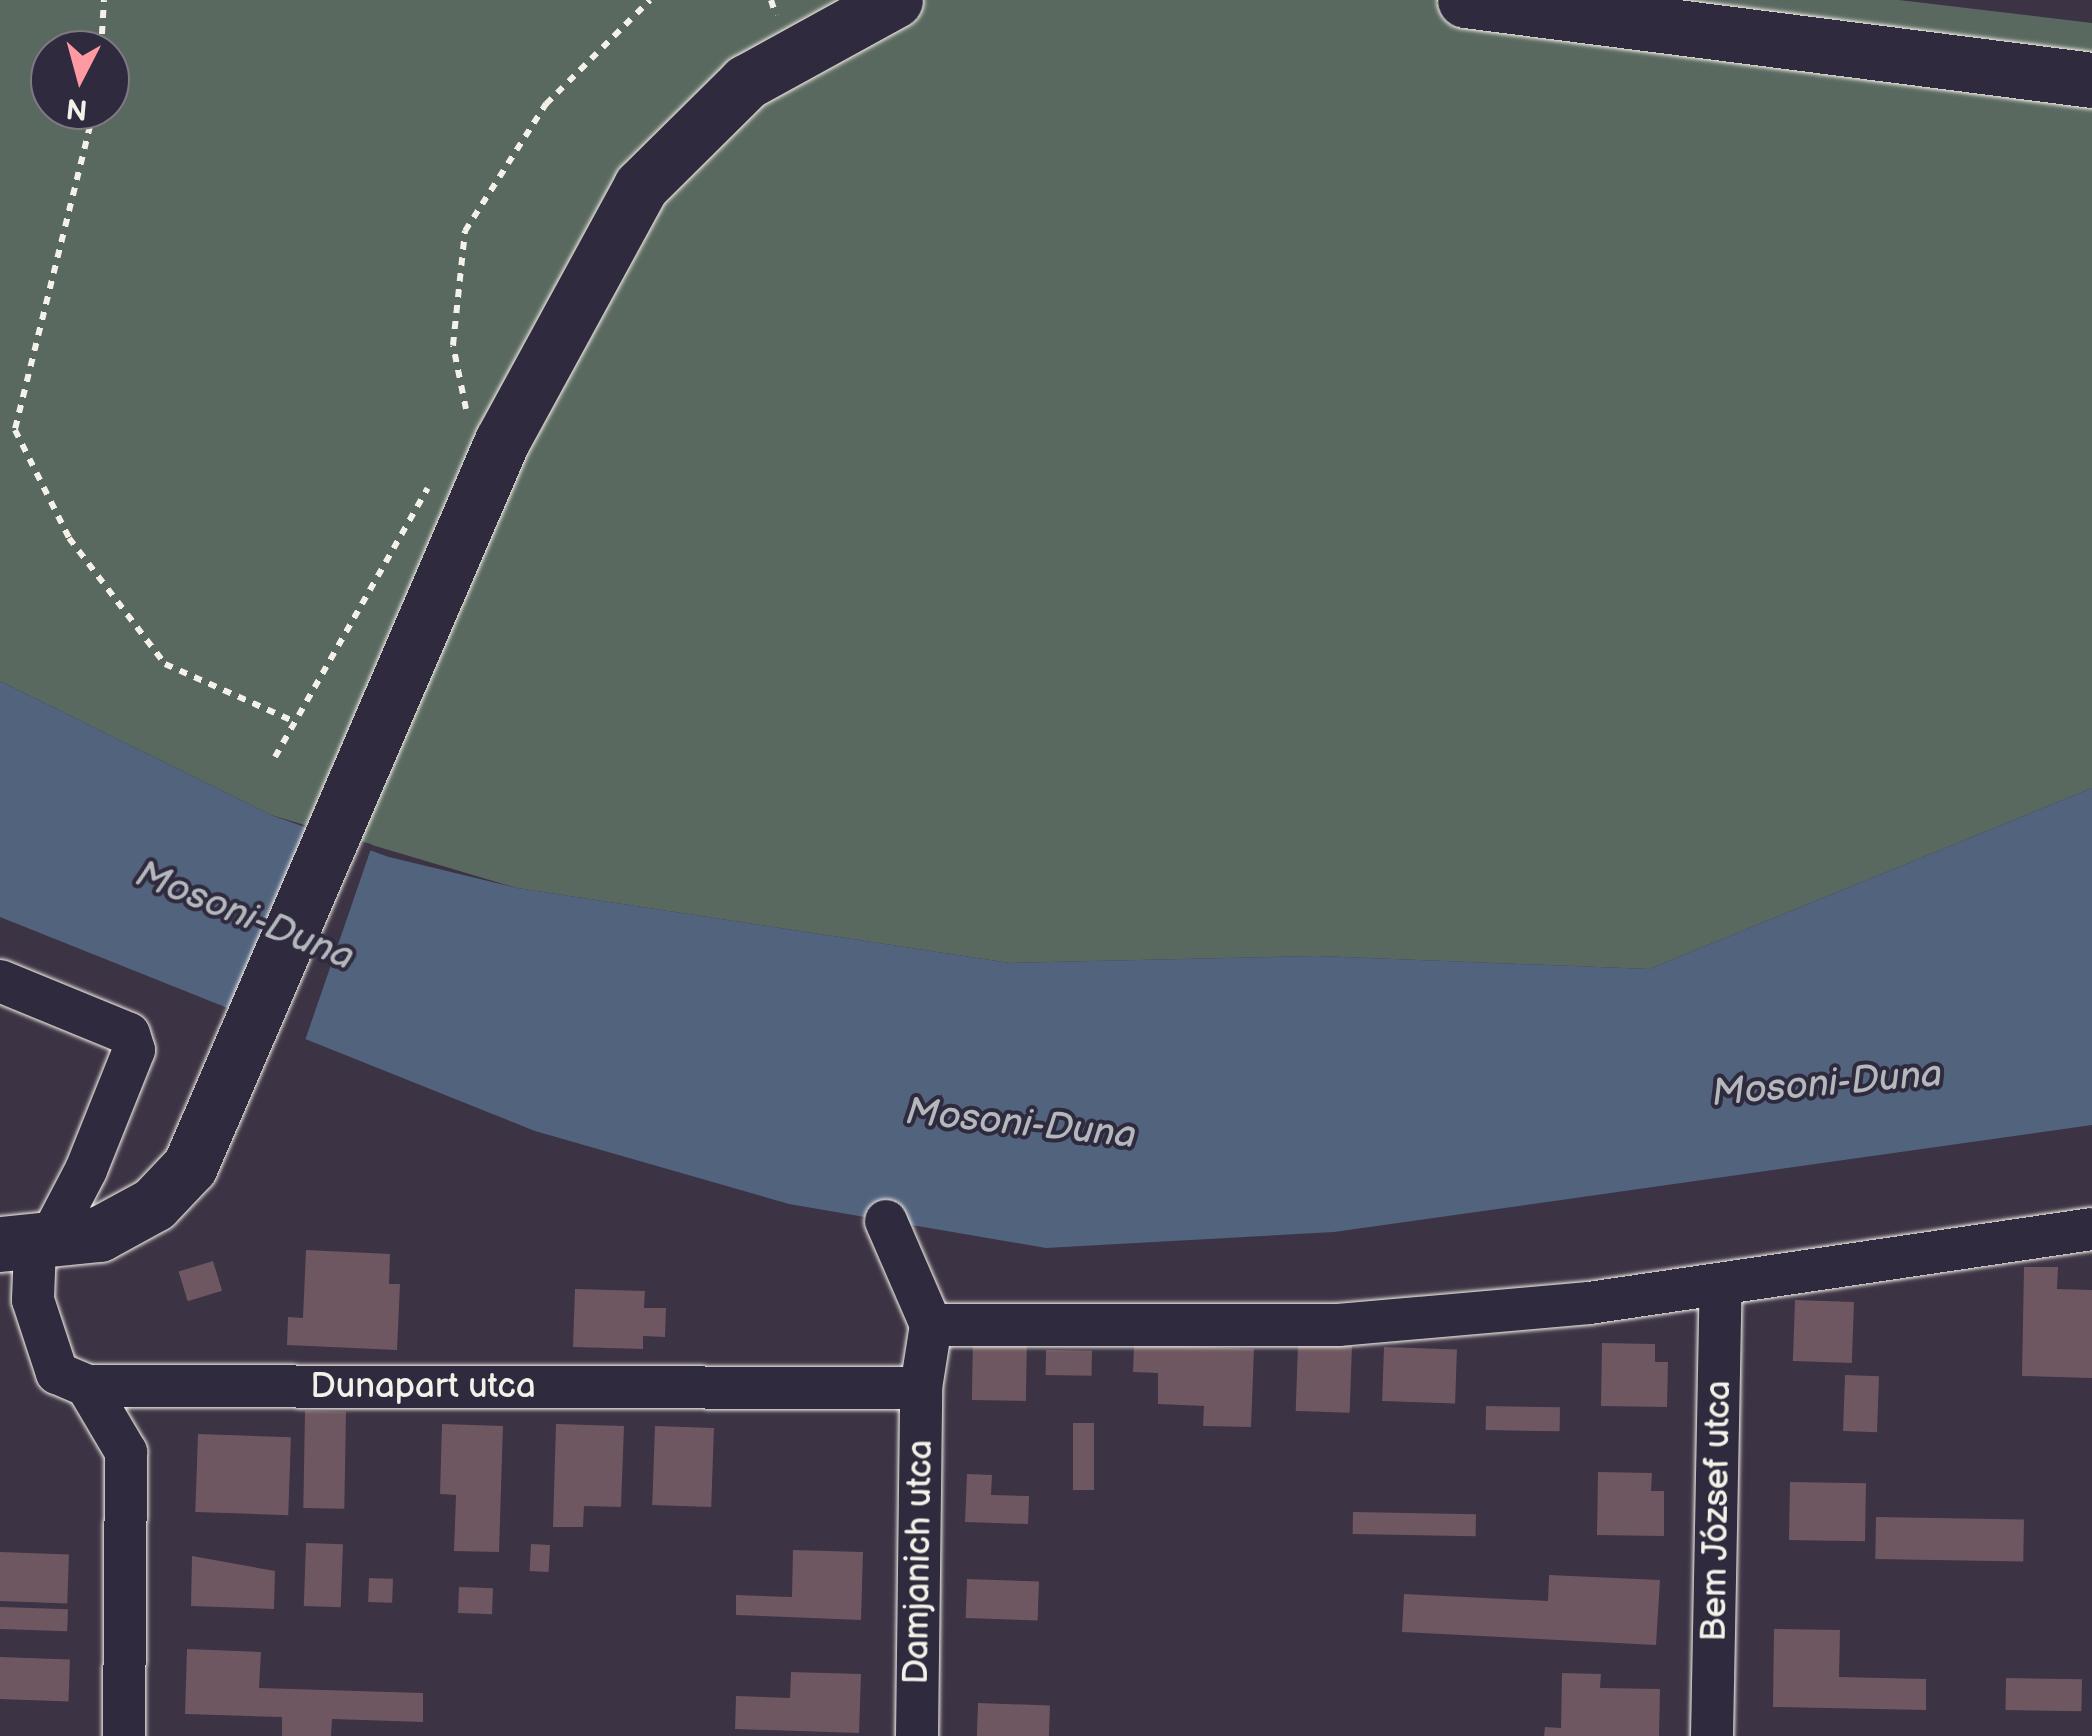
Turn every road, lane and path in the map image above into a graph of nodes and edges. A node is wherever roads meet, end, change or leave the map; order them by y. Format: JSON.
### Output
{"nodes":[{"id":1,"x":104,"y":0,"type":"edge"},
{"id":2,"x":650,"y":0,"type":"edge"},
{"id":3,"x":895,"y":0,"type":"edge"},
{"id":4,"x":1464,"y":0,"type":"edge"},
{"id":5,"x":102,"y":30,"type":"edge"},
{"id":6,"x":2092,"y":80,"type":"edge"},
{"id":7,"x":89,"y":130,"type":"edge"},
{"id":8,"x":481,"y":424,"type":"junction"},
{"id":9,"x":438,"y":470,"type":"dead end"},
{"id":10,"x":295,"y":722,"type":"junction"},
{"id":11,"x":275,"y":757,"type":"dead end"},
{"id":12,"x":0,"y":981,"type":"edge"},
{"id":13,"x":886,"y":1221,"type":"dead end"},
{"id":14,"x":2092,"y":1229,"type":"edge"},
{"id":15,"x":17,"y":1246,"type":"edge"},
{"id":16,"x":1722,"y":1285,"type":"junction"},
{"id":17,"x":931,"y":1325,"type":"junction"},
{"id":18,"x":87,"y":1386,"type":"junction"},
{"id":19,"x":922,"y":1388,"type":"junction"},
{"id":20,"x":124,"y":1736,"type":"edge"},
{"id":21,"x":917,"y":1736,"type":"edge"},
{"id":22,"x":1712,"y":1736,"type":"edge"}],
"edges":[{"from":1,"to":5,"type":"path"},
{"from":2,"to":8,"type":"path"},
{"from":3,"to":8,"type":"main road"},
{"from":4,"to":6,"type":"main road"},
{"from":7,"to":10,"type":"path"},
{"from":8,"to":15,"type":"main road"},
{"from":9,"to":10,"type":"path"},
{"from":10,"to":11,"type":"path"},
{"from":12,"to":15,"type":"street"},
{"from":13,"to":17,"type":"street"},
{"from":14,"to":16,"type":"street"},
{"from":15,"to":18,"type":"street"},
{"from":16,"to":17,"type":"street"},
{"from":16,"to":22,"type":"street","name":"Bem József utca"},
{"from":17,"to":19,"type":"street","name":"Damjanich utca"},
{"from":18,"to":19,"type":"street","name":"Dunapart utca"},
{"from":18,"to":20,"type":"street"},
{"from":19,"to":21,"type":"street","name":"Damjanich utca"}]}
